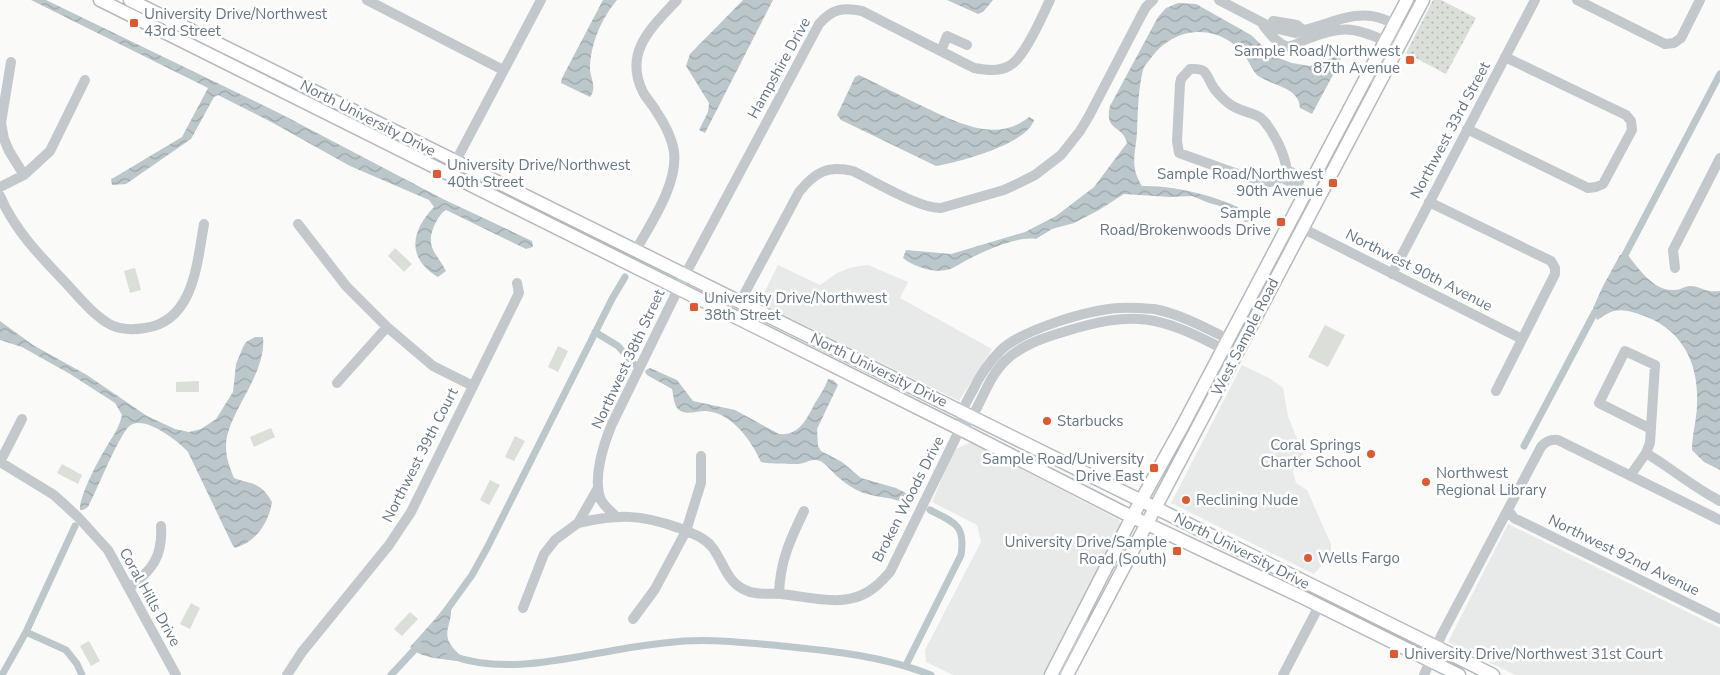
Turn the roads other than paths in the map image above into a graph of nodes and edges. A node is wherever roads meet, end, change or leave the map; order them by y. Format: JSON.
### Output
{"nodes":[{"id":1,"x":130,"y":0,"type":"edge"},
{"id":2,"x":367,"y":0,"type":"edge"},
{"id":3,"x":541,"y":0,"type":"edge"},
{"id":4,"x":677,"y":0,"type":"edge"},
{"id":5,"x":1050,"y":0,"type":"edge"},
{"id":6,"x":1153,"y":0,"type":"edge"},
{"id":7,"x":1219,"y":0,"type":"edge"},
{"id":8,"x":1407,"y":0,"type":"edge"},
{"id":9,"x":1423,"y":0,"type":"edge"},
{"id":10,"x":1535,"y":0,"type":"edge"},
{"id":11,"x":1577,"y":0,"type":"edge"},
{"id":12,"x":1700,"y":0,"type":"edge"},
{"id":13,"x":112,"y":3,"type":"edge"},
{"id":14,"x":1259,"y":21,"type":"junction"},
{"id":15,"x":1394,"y":24,"type":"junction"},
{"id":16,"x":1304,"y":34,"type":"junction"},
{"id":17,"x":1385,"y":41,"type":"junction"},
{"id":18,"x":967,"y":45,"type":"dead end"},
{"id":19,"x":940,"y":51,"type":"junction"},
{"id":20,"x":1505,"y":57,"type":"junction"},
{"id":21,"x":11,"y":62,"type":"dead end"},
{"id":22,"x":503,"y":70,"type":"junction"},
{"id":23,"x":86,"y":80,"type":"dead end"},
{"id":24,"x":1377,"y":86,"type":"junction"},
{"id":25,"x":1467,"y":129,"type":"junction"},
{"id":26,"x":1331,"y":144,"type":"junction"},
{"id":27,"x":1720,"y":158,"type":"edge"},
{"id":28,"x":455,"y":162,"type":"junction"},
{"id":29,"x":24,"y":174,"type":"junction"},
{"id":30,"x":449,"y":174,"type":"junction"},
{"id":31,"x":1284,"y":174,"type":"junction"},
{"id":32,"x":1308,"y":186,"type":"junction"},
{"id":33,"x":0,"y":187,"type":"edge"},
{"id":34,"x":0,"y":196,"type":"edge"},
{"id":35,"x":1429,"y":202,"type":"junction"},
{"id":36,"x":204,"y":224,"type":"dead end"},
{"id":37,"x":298,"y":224,"type":"dead end"},
{"id":38,"x":1302,"y":228,"type":"junction"},
{"id":39,"x":1282,"y":236,"type":"junction"},
{"id":40,"x":636,"y":250,"type":"junction"},
{"id":41,"x":1675,"y":268,"type":"dead end"},
{"id":42,"x":685,"y":274,"type":"junction"},
{"id":43,"x":1392,"y":274,"type":"junction"},
{"id":44,"x":517,"y":283,"type":"dead end"},
{"id":45,"x":678,"y":289,"type":"junction"},
{"id":46,"x":740,"y":302,"type":"junction"},
{"id":47,"x":1258,"y":311,"type":"junction"},
{"id":48,"x":387,"y":328,"type":"junction"},
{"id":49,"x":1522,"y":339,"type":"junction"},
{"id":50,"x":1225,"y":344,"type":"junction"},
{"id":51,"x":842,"y":352,"type":"junction"},
{"id":52,"x":857,"y":359,"type":"junction"},
{"id":53,"x":835,"y":367,"type":"junction"},
{"id":54,"x":850,"y":374,"type":"junction"},
{"id":55,"x":337,"y":383,"type":"dead end"},
{"id":56,"x":473,"y":386,"type":"junction"},
{"id":57,"x":1496,"y":391,"type":"dead end"},
{"id":58,"x":967,"y":414,"type":"junction"},
{"id":59,"x":22,"y":419,"type":"dead end"},
{"id":60,"x":960,"y":429,"type":"junction"},
{"id":61,"x":1651,"y":429,"type":"junction"},
{"id":62,"x":1646,"y":453,"type":"junction"},
{"id":63,"x":701,"y":456,"type":"dead end"},
{"id":64,"x":0,"y":462,"type":"edge"},
{"id":65,"x":1630,"y":476,"type":"junction"},
{"id":66,"x":598,"y":488,"type":"junction"},
{"id":67,"x":1142,"y":500,"type":"junction"},
{"id":68,"x":1720,"y":501,"type":"edge"},
{"id":69,"x":1156,"y":507,"type":"junction"},
{"id":70,"x":804,"y":511,"type":"dead end"},
{"id":71,"x":1509,"y":516,"type":"junction"},
{"id":72,"x":617,"y":517,"type":"junction"},
{"id":73,"x":1132,"y":517,"type":"junction"},
{"id":74,"x":1720,"y":520,"type":"edge"},
{"id":75,"x":578,"y":523,"type":"junction"},
{"id":76,"x":1147,"y":524,"type":"junction"},
{"id":77,"x":161,"y":526,"type":"dead end"},
{"id":78,"x":686,"y":531,"type":"junction"},
{"id":79,"x":128,"y":588,"type":"junction"},
{"id":80,"x":779,"y":594,"type":"junction"},
{"id":81,"x":1304,"y":598,"type":"junction"},
{"id":82,"x":1335,"y":598,"type":"junction"},
{"id":83,"x":1319,"y":606,"type":"junction"},
{"id":84,"x":523,"y":608,"type":"dead end"},
{"id":85,"x":633,"y":619,"type":"dead end"},
{"id":86,"x":1720,"y":619,"type":"edge"},
{"id":87,"x":1436,"y":647,"type":"junction"},
{"id":88,"x":1429,"y":660,"type":"junction"},
{"id":89,"x":1055,"y":674,"type":"edge"},
{"id":90,"x":176,"y":675,"type":"edge"},
{"id":91,"x":287,"y":675,"type":"edge"},
{"id":92,"x":1067,"y":675,"type":"edge"},
{"id":93,"x":1283,"y":675,"type":"edge"},
{"id":94,"x":1418,"y":675,"type":"edge"},
{"id":95,"x":1424,"y":675,"type":"edge"},
{"id":96,"x":1460,"y":675,"type":"edge"},
{"id":97,"x":1493,"y":675,"type":"edge"}],
"edges":[{"from":1,"to":28,"type":"main road","name":"North University Drive"},
{"from":2,"to":22,"type":"street"},
{"from":3,"to":22,"type":"street"},
{"from":4,"to":40,"type":"street"},
{"from":5,"to":19,"type":"street","name":"Hampshire Drive"},
{"from":6,"to":46,"type":"street"},
{"from":7,"to":14,"type":"street"},
{"from":8,"to":15,"type":"main road","name":"West Sample Road"},
{"from":9,"to":24,"type":"main road","name":"West Sample Road"},
{"from":10,"to":20,"type":"street","name":"Northwest 33rd Street"},
{"from":11,"to":12,"type":"street"},
{"from":13,"to":30,"type":"main road","name":"North University Drive"},
{"from":14,"to":16,"type":"street"},
{"from":14,"to":16,"type":"street"},
{"from":15,"to":16,"type":"street"},
{"from":15,"to":17,"type":"main road","name":"West Sample Road"},
{"from":15,"to":24,"type":"street"},
{"from":16,"to":17,"type":"street"},
{"from":17,"to":26,"type":"main road","name":"West Sample Road"},
{"from":18,"to":19,"type":"street"},
{"from":19,"to":42,"type":"street","name":"Hampshire Drive"},
{"from":20,"to":25,"type":"street","name":"Northwest 33rd Street"},
{"from":20,"to":25,"type":"street"},
{"from":21,"to":29,"type":"street"},
{"from":22,"to":28,"type":"street"},
{"from":23,"to":29,"type":"street"},
{"from":24,"to":38,"type":"main road","name":"West Sample Road"},
{"from":25,"to":35,"type":"street","name":"Northwest 33rd Street"},
{"from":26,"to":32,"type":"main road","name":"West Sample Road"},
{"from":26,"to":38,"type":"main road"},
{"from":27,"to":41,"type":"street"},
{"from":28,"to":30,"type":"street"},
{"from":28,"to":40,"type":"main road","name":"North University Drive"},
{"from":29,"to":33,"type":"street"},
{"from":30,"to":45,"type":"main road","name":"North University Drive"},
{"from":31,"to":31,"type":"street"},
{"from":31,"to":32,"type":"street"},
{"from":32,"to":39,"type":"main road","name":"West Sample Road"},
{"from":34,"to":36,"type":"street"},
{"from":35,"to":43,"type":"street","name":"Northwest 33rd Street"},
{"from":35,"to":49,"type":"street"},
{"from":37,"to":48,"type":"street"},
{"from":38,"to":43,"type":"street","name":"Northwest 90th Avenue"},
{"from":38,"to":47,"type":"main road","name":"West Sample Road"},
{"from":39,"to":47,"type":"main road"},
{"from":39,"to":50,"type":"main road","name":"West Sample Road"},
{"from":40,"to":42,"type":"main road","name":"North University Drive"},
{"from":42,"to":45,"type":"street","name":"Northwest 38th Street"},
{"from":42,"to":46,"type":"main road","name":"North University Drive"},
{"from":43,"to":49,"type":"street","name":"Northwest 90th Avenue"},
{"from":44,"to":56,"type":"street","name":"Northwest 39th Court"},
{"from":45,"to":53,"type":"main road","name":"North University Drive"},
{"from":45,"to":66,"type":"street","name":"Northwest 38th Street"},
{"from":46,"to":51,"type":"main road","name":"North University Drive"},
{"from":47,"to":69,"type":"main road","name":"West Sample Road"},
{"from":48,"to":55,"type":"street"},
{"from":48,"to":56,"type":"street"},
{"from":49,"to":57,"type":"street"},
{"from":50,"to":58,"type":"street","name":"Broken Woods Drive"},
{"from":50,"to":67,"type":"main road","name":"West Sample Road"},
{"from":51,"to":52,"type":"main road","name":"North University Drive"},
{"from":51,"to":53,"type":"main road"},
{"from":52,"to":54,"type":"main road"},
{"from":52,"to":58,"type":"main road","name":"North University Drive"},
{"from":53,"to":54,"type":"main road","name":"North University Drive"},
{"from":54,"to":60,"type":"main road","name":"North University Drive"},
{"from":56,"to":91,"type":"street","name":"Northwest 39th Court"},
{"from":58,"to":60,"type":"street","name":"Broken Woods Drive"},
{"from":58,"to":67,"type":"main road","name":"North University Drive"},
{"from":59,"to":64,"type":"street"},
{"from":60,"to":73,"type":"main road","name":"North University Drive"},
{"from":60,"to":80,"type":"street","name":"Broken Woods Drive"},
{"from":61,"to":61,"type":"street"},
{"from":61,"to":62,"type":"street"},
{"from":62,"to":65,"type":"street"},
{"from":62,"to":68,"type":"street"},
{"from":63,"to":78,"type":"street"},
{"from":64,"to":79,"type":"street","name":"Coral Hills Drive"},
{"from":65,"to":71,"type":"street"},
{"from":65,"to":74,"type":"street"},
{"from":66,"to":72,"type":"street"},
{"from":66,"to":75,"type":"street","name":"Northwest 38th Street"},
{"from":67,"to":69,"type":"main road","name":"North University Drive"},
{"from":67,"to":73,"type":"main road","name":"West Sample Road"},
{"from":69,"to":76,"type":"main road","name":"West Sample Road"},
{"from":69,"to":82,"type":"main road","name":"North University Drive"},
{"from":70,"to":80,"type":"street"},
{"from":71,"to":86,"type":"street","name":"Northwest 92nd Avenue"},
{"from":71,"to":87,"type":"street"},
{"from":72,"to":75,"type":"street","name":"Northwest 38th Street"},
{"from":72,"to":78,"type":"street","name":"Broken Woods Drive"},
{"from":73,"to":76,"type":"main road","name":"North University Drive"},
{"from":73,"to":89,"type":"main road","name":"West Sample Road"},
{"from":75,"to":84,"type":"street","name":"Northwest 38th Street"},
{"from":76,"to":81,"type":"main road","name":"North University Drive"},
{"from":76,"to":92,"type":"main road","name":"West Sample Road"},
{"from":77,"to":79,"type":"street"},
{"from":78,"to":80,"type":"street","name":"Broken Woods Drive"},
{"from":78,"to":85,"type":"street"},
{"from":79,"to":90,"type":"street","name":"Coral Hills Drive"},
{"from":81,"to":82,"type":"main road"},
{"from":81,"to":83,"type":"main road","name":"North University Drive"},
{"from":82,"to":83,"type":"main road"},
{"from":82,"to":87,"type":"main road","name":"North University Drive"},
{"from":83,"to":88,"type":"main road","name":"North University Drive"},
{"from":83,"to":93,"type":"street"},
{"from":87,"to":88,"type":"street"},
{"from":87,"to":97,"type":"main road","name":"North University Drive"},
{"from":88,"to":94,"type":"street"},
{"from":88,"to":95,"type":"street"},
{"from":88,"to":96,"type":"main road","name":"North University Drive"}]}
